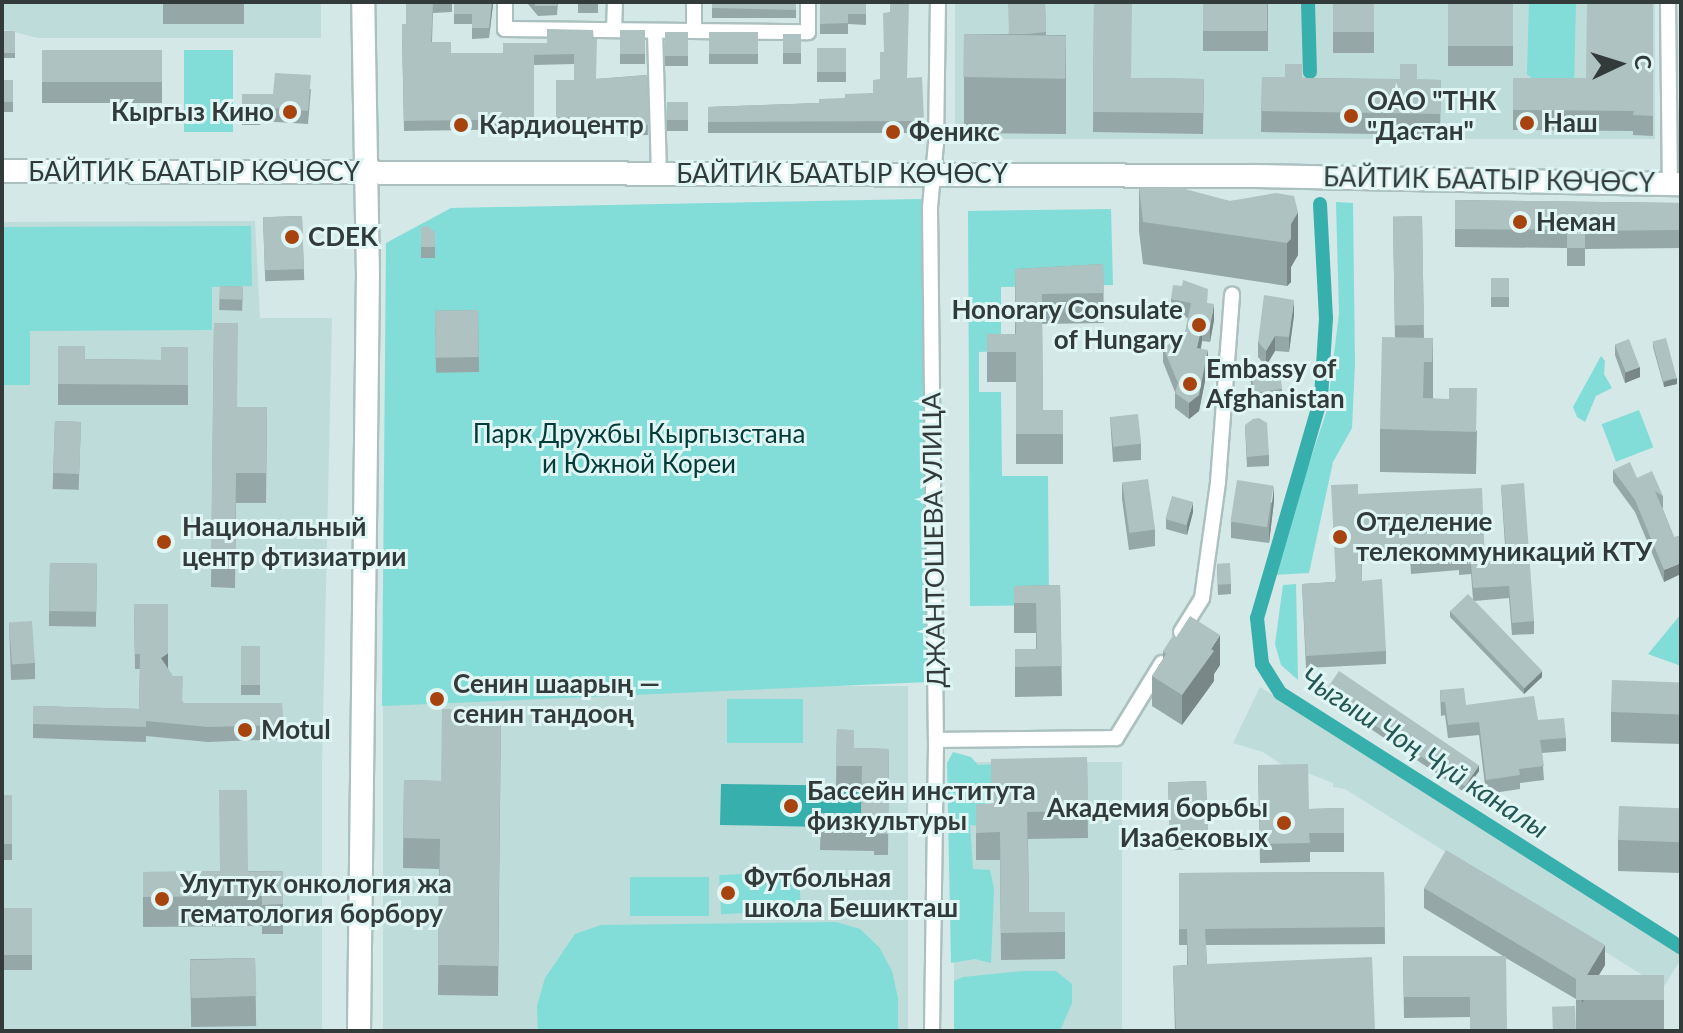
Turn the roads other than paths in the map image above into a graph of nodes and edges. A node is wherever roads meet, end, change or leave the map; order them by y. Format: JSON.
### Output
{"nodes":[{"id":1,"x":363,"y":2,"type":"edge"},
{"id":2,"x":505,"y":2,"type":"edge"},
{"id":3,"x":615,"y":2,"type":"edge"},
{"id":4,"x":694,"y":2,"type":"edge"},
{"id":5,"x":808,"y":2,"type":"edge"},
{"id":6,"x":938,"y":2,"type":"edge"},
{"id":7,"x":1668,"y":2,"type":"edge"},
{"id":8,"x":614,"y":30,"type":"junction"},
{"id":9,"x":655,"y":31,"type":"junction"},
{"id":10,"x":694,"y":31,"type":"junction"},
{"id":11,"x":2,"y":171,"type":"edge"},
{"id":12,"x":659,"y":173,"type":"junction"},
{"id":13,"x":364,"y":174,"type":"junction"},
{"id":14,"x":933,"y":174,"type":"junction"},
{"id":15,"x":1675,"y":184,"type":"edge"},
{"id":16,"x":1232,"y":295,"type":"dead end"},
{"id":17,"x":936,"y":740,"type":"junction"},
{"id":18,"x":359,"y":1031,"type":"edge"},
{"id":19,"x":932,"y":1031,"type":"edge"}],
"edges":[{"from":1,"to":13,"type":"main road"},
{"from":2,"to":8,"type":"street"},
{"from":3,"to":8,"type":"street"},
{"from":4,"to":10,"type":"street"},
{"from":5,"to":10,"type":"street"},
{"from":6,"to":14,"type":"street","name":"ДЖАНТОШЕВА УЛИЦА"},
{"from":7,"to":15,"type":"street"},
{"from":8,"to":9,"type":"street"},
{"from":9,"to":10,"type":"street"},
{"from":9,"to":12,"type":"street"},
{"from":11,"to":13,"type":"main road","name":"БАЙТИК БААТЫР КӨЧӨСҮ"},
{"from":12,"to":13,"type":"main road","name":"БАЙТИК БААТЫР КӨЧӨСҮ"},
{"from":12,"to":14,"type":"main road","name":"БАЙТИК БААТЫР КӨЧӨСҮ"},
{"from":13,"to":18,"type":"main road"},
{"from":14,"to":15,"type":"main road","name":"БАЙТИК БААТЫР КӨЧӨСҮ"},
{"from":14,"to":17,"type":"street","name":"ДЖАНТОШЕВА УЛИЦА"},
{"from":16,"to":17,"type":"street"},
{"from":17,"to":19,"type":"street","name":"ДЖАНТОШЕВА УЛИЦА"}]}
